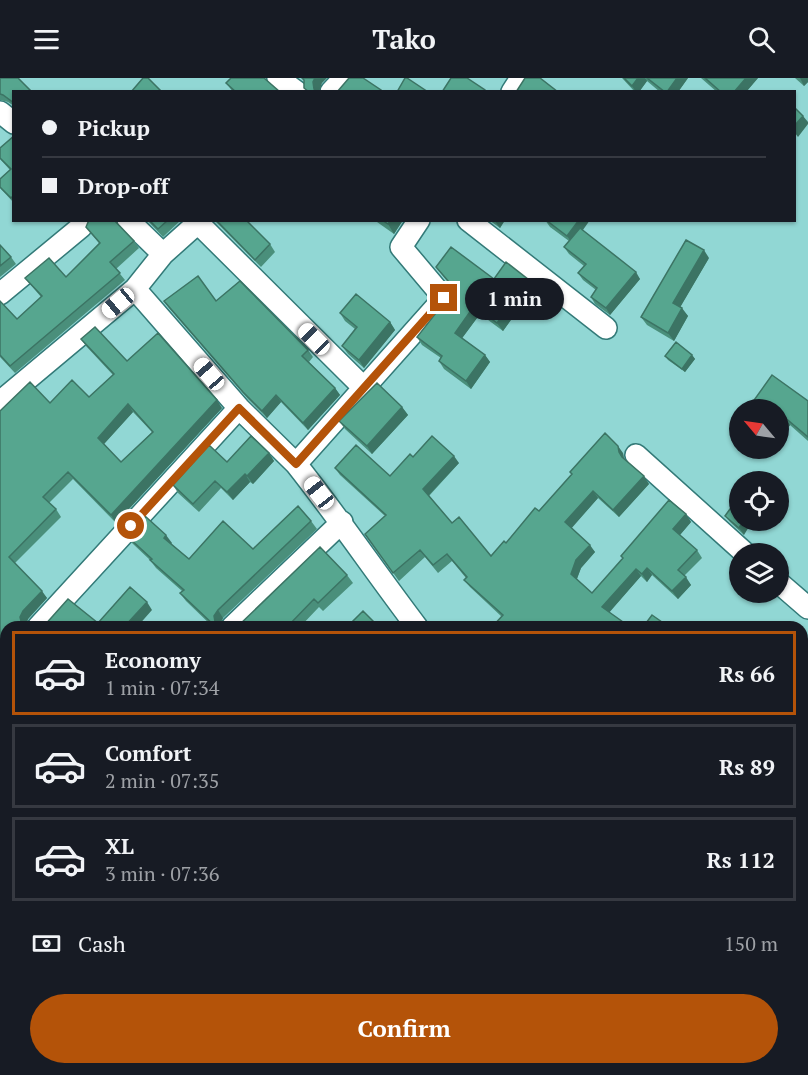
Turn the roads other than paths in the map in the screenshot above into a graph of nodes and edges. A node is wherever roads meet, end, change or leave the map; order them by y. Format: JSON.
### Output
{"nodes":[{"id":1,"x":278,"y":78,"type":"edge"},
{"id":2,"x":344,"y":78,"type":"edge"},
{"id":3,"x":294,"y":90,"type":"edge"},
{"id":4,"x":333,"y":90,"type":"edge"},
{"id":5,"x":0,"y":112,"type":"edge"},
{"id":6,"x":12,"y":121,"type":"edge"},
{"id":7,"x":84,"y":222,"type":"edge"},
{"id":8,"x":130,"y":222,"type":"edge"},
{"id":9,"x":200,"y":222,"type":"edge"},
{"id":10,"x":418,"y":222,"type":"edge"},
{"id":11,"x":471,"y":222,"type":"edge"},
{"id":12,"x":163,"y":254,"type":"junction"},
{"id":13,"x":135,"y":289,"type":"junction"},
{"id":14,"x":0,"y":294,"type":"edge"},
{"id":15,"x":606,"y":328,"type":"dead end"},
{"id":16,"x":364,"y":388,"type":"junction"},
{"id":17,"x":0,"y":402,"type":"edge"},
{"id":18,"x":239,"y":408,"type":"junction"},
{"id":19,"x":636,"y":455,"type":"dead end"},
{"id":20,"x":296,"y":464,"type":"junction"},
{"id":21,"x":342,"y":522,"type":"junction"},
{"id":22,"x":734,"y":543,"type":"edge"},
{"id":23,"x":789,"y":592,"type":"edge"},
{"id":24,"x":808,"y":608,"type":"edge"},
{"id":25,"x":44,"y":621,"type":"edge"},
{"id":26,"x":238,"y":621,"type":"edge"},
{"id":27,"x":412,"y":621,"type":"edge"}],
"edges":[{"from":1,"to":3,"type":"street"},
{"from":2,"to":4,"type":"street"},
{"from":5,"to":6,"type":"street"},
{"from":7,"to":14,"type":"street"},
{"from":8,"to":12,"type":"street"},
{"from":9,"to":12,"type":"street"},
{"from":9,"to":16,"type":"street"},
{"from":10,"to":16,"type":"street"},
{"from":11,"to":15,"type":"street"},
{"from":12,"to":13,"type":"street"},
{"from":13,"to":17,"type":"street"},
{"from":13,"to":18,"type":"street"},
{"from":16,"to":20,"type":"street"},
{"from":18,"to":20,"type":"street"},
{"from":18,"to":25,"type":"street"},
{"from":19,"to":22,"type":"street"},
{"from":20,"to":21,"type":"street"},
{"from":21,"to":26,"type":"street"},
{"from":21,"to":27,"type":"street"},
{"from":23,"to":24,"type":"street"}]}
